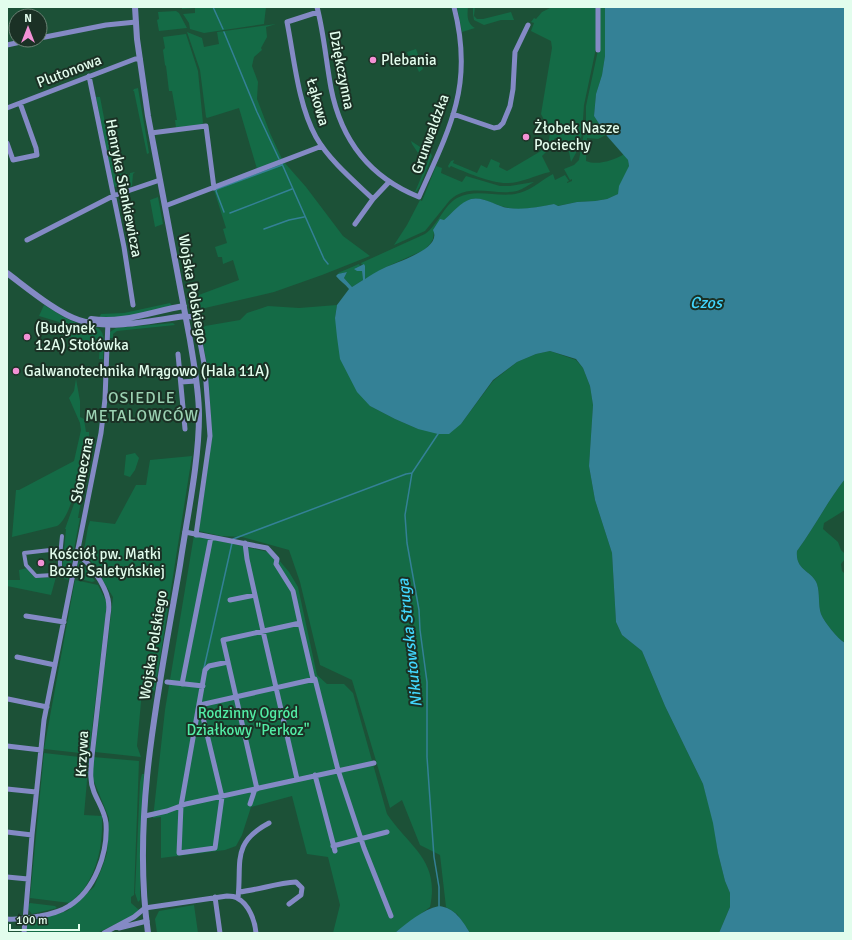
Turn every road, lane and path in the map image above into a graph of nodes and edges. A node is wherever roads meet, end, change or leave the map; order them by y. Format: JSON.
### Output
{"nodes":[{"id":1,"x":135,"y":7,"type":"edge"},
{"id":2,"x":454,"y":7,"type":"edge"},
{"id":3,"x":598,"y":7,"type":"edge"},
{"id":4,"x":318,"y":10,"type":"edge"},
{"id":5,"x":136,"y":22,"type":"junction"},
{"id":6,"x":528,"y":25,"type":"dead end"},
{"id":7,"x":48,"y":36,"type":"edge"},
{"id":8,"x":598,"y":50,"type":"dead end"},
{"id":9,"x":140,"y":59,"type":"junction"},
{"id":10,"x":89,"y":76,"type":"junction"},
{"id":11,"x":20,"y":103,"type":"junction"},
{"id":12,"x":7,"y":108,"type":"edge"},
{"id":13,"x":453,"y":114,"type":"junction"},
{"id":14,"x":151,"y":133,"type":"junction"},
{"id":15,"x":7,"y":143,"type":"edge"},
{"id":16,"x":322,"y":146,"type":"junction"},
{"id":17,"x":160,"y":180,"type":"junction"},
{"id":18,"x":389,"y":182,"type":"junction"},
{"id":19,"x":214,"y":188,"type":"junction"},
{"id":20,"x":113,"y":196,"type":"junction"},
{"id":21,"x":419,"y":197,"type":"joint"},
{"id":22,"x":373,"y":199,"type":"junction"},
{"id":23,"x":165,"y":206,"type":"junction"},
{"id":24,"x":355,"y":224,"type":"dead end"},
{"id":25,"x":27,"y":240,"type":"dead end"},
{"id":26,"x":7,"y":273,"type":"edge"},
{"id":27,"x":132,"y":305,"type":"dead end"},
{"id":28,"x":184,"y":306,"type":"junction"},
{"id":29,"x":186,"y":316,"type":"junction"},
{"id":30,"x":108,"y":323,"type":"junction"},
{"id":31,"x":178,"y":354,"type":"dead end"},
{"id":32,"x":196,"y":381,"type":"junction"},
{"id":33,"x":181,"y":382,"type":"junction"},
{"id":34,"x":185,"y":429,"type":"dead end"},
{"id":35,"x":185,"y":532,"type":"junction"},
{"id":36,"x":196,"y":534,"type":"junction"},
{"id":37,"x":62,"y":536,"type":"dead end"},
{"id":38,"x":211,"y":537,"type":"junction"},
{"id":39,"x":245,"y":543,"type":"junction"},
{"id":40,"x":77,"y":554,"type":"junction"},
{"id":41,"x":60,"y":556,"type":"junction"},
{"id":42,"x":255,"y":595,"type":"junction"},
{"id":43,"x":230,"y":600,"type":"dead end"},
{"id":44,"x":26,"y":616,"type":"dead end"},
{"id":45,"x":64,"y":622,"type":"junction"},
{"id":46,"x":300,"y":623,"type":"junction"},
{"id":47,"x":263,"y":631,"type":"junction"},
{"id":48,"x":17,"y":657,"type":"dead end"},
{"id":49,"x":228,"y":662,"type":"junction"},
{"id":50,"x":55,"y":665,"type":"junction"},
{"id":51,"x":313,"y":679,"type":"junction"},
{"id":52,"x":167,"y":682,"type":"dead end"},
{"id":53,"x":182,"y":684,"type":"junction"},
{"id":54,"x":202,"y":686,"type":"junction"},
{"id":55,"x":276,"y":688,"type":"junction"},
{"id":56,"x":236,"y":697,"type":"junction"},
{"id":57,"x":8,"y":699,"type":"dead end"},
{"id":58,"x":200,"y":705,"type":"junction"},
{"id":59,"x":47,"y":707,"type":"junction"},
{"id":60,"x":7,"y":746,"type":"edge"},
{"id":61,"x":41,"y":750,"type":"junction"},
{"id":62,"x":374,"y":763,"type":"dead end"},
{"id":63,"x":338,"y":770,"type":"junction"},
{"id":64,"x":315,"y":775,"type":"junction"},
{"id":65,"x":297,"y":779,"type":"junction"},
{"id":66,"x":7,"y":789,"type":"edge"},
{"id":67,"x":256,"y":789,"type":"junction"},
{"id":68,"x":36,"y":792,"type":"junction"},
{"id":69,"x":222,"y":797,"type":"junction"},
{"id":70,"x":250,"y":804,"type":"dead end"},
{"id":71,"x":181,"y":806,"type":"junction"},
{"id":72,"x":144,"y":816,"type":"junction"},
{"id":73,"x":269,"y":823,"type":"dead end"},
{"id":74,"x":7,"y":832,"type":"edge"},
{"id":75,"x":387,"y":832,"type":"dead end"},
{"id":76,"x":32,"y":835,"type":"junction"},
{"id":77,"x":361,"y":839,"type":"junction"},
{"id":78,"x":7,"y":877,"type":"edge"},
{"id":79,"x":28,"y":879,"type":"junction"},
{"id":80,"x":239,"y":892,"type":"junction"},
{"id":81,"x":216,"y":897,"type":"junction"},
{"id":82,"x":238,"y":898,"type":"junction"},
{"id":83,"x":289,"y":904,"type":"dead end"},
{"id":84,"x":145,"y":908,"type":"junction"},
{"id":85,"x":391,"y":916,"type":"dead end"},
{"id":86,"x":7,"y":919,"type":"edge"},
{"id":87,"x":24,"y":919,"type":"junction"},
{"id":88,"x":147,"y":921,"type":"junction"},
{"id":89,"x":110,"y":930,"type":"junction"},
{"id":90,"x":24,"y":933,"type":"edge"},
{"id":91,"x":104,"y":933,"type":"edge"},
{"id":92,"x":148,"y":933,"type":"edge"},
{"id":93,"x":220,"y":933,"type":"edge"},
{"id":94,"x":256,"y":933,"type":"edge"}],
"edges":[{"from":1,"to":5,"type":"street","name":"Wojska Polskiego"},
{"from":2,"to":13,"type":"street","name":"Grunwaldzka"},
{"from":3,"to":8,"type":"street"},
{"from":4,"to":16,"type":"street","name":"Łąkowa"},
{"from":4,"to":18,"type":"street","name":"Dziękczynna"},
{"from":5,"to":7,"type":"street"},
{"from":5,"to":9,"type":"street","name":"Wojska Polskiego"},
{"from":6,"to":13,"type":"street"},
{"from":9,"to":10,"type":"street","name":"Plutonowa"},
{"from":9,"to":14,"type":"street","name":"Wojska Polskiego"},
{"from":10,"to":11,"type":"street","name":"Plutonowa"},
{"from":10,"to":20,"type":"street","name":"Henryka Sienkiewicza"},
{"from":11,"to":12,"type":"street","name":"Plutonowa"},
{"from":11,"to":15,"type":"street"},
{"from":13,"to":21,"type":"street","name":"Grunwaldzka"},
{"from":14,"to":17,"type":"street","name":"Wojska Polskiego"},
{"from":14,"to":19,"type":"street"},
{"from":16,"to":19,"type":"street"},
{"from":16,"to":22,"type":"street","name":"Łąkowa"},
{"from":17,"to":20,"type":"street"},
{"from":17,"to":23,"type":"street","name":"Wojska Polskiego"},
{"from":18,"to":21,"type":"street","name":"Dziękczynna"},
{"from":18,"to":22,"type":"street"},
{"from":19,"to":23,"type":"street"},
{"from":20,"to":25,"type":"street"},
{"from":20,"to":27,"type":"street","name":"Henryka Sienkiewicza"},
{"from":22,"to":24,"type":"street"},
{"from":23,"to":28,"type":"street","name":"Wojska Polskiego"},
{"from":26,"to":30,"type":"street"},
{"from":28,"to":29,"type":"street","name":"Wojska Polskiego"},
{"from":28,"to":30,"type":"street"},
{"from":29,"to":30,"type":"street"},
{"from":29,"to":32,"type":"street","name":"Wojska Polskiego"},
{"from":29,"to":36,"type":"street"},
{"from":30,"to":40,"type":"street","name":"Słoneczna"},
{"from":31,"to":33,"type":"street"},
{"from":32,"to":33,"type":"street"},
{"from":32,"to":35,"type":"street","name":"Wojska Polskiego"},
{"from":33,"to":34,"type":"street"},
{"from":35,"to":36,"type":"street"},
{"from":35,"to":72,"type":"street","name":"Wojska Polskiego"},
{"from":36,"to":38,"type":"street"},
{"from":37,"to":41,"type":"street"},
{"from":38,"to":39,"type":"street"},
{"from":38,"to":53,"type":"street"},
{"from":39,"to":42,"type":"street"},
{"from":39,"to":46,"type":"street"},
{"from":40,"to":45,"type":"street","name":"Słoneczna"},
{"from":40,"to":87,"type":"street","name":"Krzywa"},
{"from":41,"to":41,"type":"street"},
{"from":42,"to":43,"type":"street"},
{"from":42,"to":47,"type":"street"},
{"from":44,"to":45,"type":"street"},
{"from":45,"to":50,"type":"street","name":"Słoneczna"},
{"from":46,"to":47,"type":"street"},
{"from":46,"to":51,"type":"street"},
{"from":47,"to":49,"type":"street"},
{"from":47,"to":55,"type":"street"},
{"from":48,"to":50,"type":"street"},
{"from":49,"to":54,"type":"street"},
{"from":49,"to":56,"type":"street"},
{"from":50,"to":59,"type":"street","name":"Słoneczna"},
{"from":51,"to":55,"type":"street"},
{"from":51,"to":63,"type":"street"},
{"from":52,"to":53,"type":"street"},
{"from":53,"to":54,"type":"street"},
{"from":54,"to":58,"type":"street"},
{"from":55,"to":56,"type":"street"},
{"from":55,"to":65,"type":"street"},
{"from":56,"to":58,"type":"street"},
{"from":56,"to":67,"type":"street"},
{"from":57,"to":59,"type":"street"},
{"from":58,"to":69,"type":"street"},
{"from":58,"to":71,"type":"street"},
{"from":59,"to":61,"type":"street","name":"Słoneczna"},
{"from":60,"to":61,"type":"street"},
{"from":61,"to":68,"type":"street","name":"Słoneczna"},
{"from":62,"to":63,"type":"street"},
{"from":63,"to":64,"type":"street"},
{"from":63,"to":77,"type":"street"},
{"from":64,"to":65,"type":"street"},
{"from":64,"to":77,"type":"street"},
{"from":65,"to":67,"type":"street"},
{"from":66,"to":68,"type":"street"},
{"from":67,"to":69,"type":"street"},
{"from":67,"to":70,"type":"street"},
{"from":68,"to":76,"type":"street","name":"Słoneczna"},
{"from":69,"to":71,"type":"street"},
{"from":69,"to":71,"type":"street"},
{"from":71,"to":72,"type":"street"},
{"from":72,"to":84,"type":"street","name":"Wojska Polskiego"},
{"from":73,"to":80,"type":"street"},
{"from":74,"to":76,"type":"street"},
{"from":75,"to":77,"type":"street"},
{"from":76,"to":79,"type":"street","name":"Słoneczna"},
{"from":77,"to":85,"type":"street"},
{"from":78,"to":79,"type":"street"},
{"from":79,"to":87,"type":"street","name":"Słoneczna"},
{"from":80,"to":82,"type":"street"},
{"from":80,"to":83,"type":"street"},
{"from":81,"to":82,"type":"street"},
{"from":81,"to":84,"type":"street"},
{"from":81,"to":93,"type":"street"},
{"from":82,"to":94,"type":"street"},
{"from":84,"to":88,"type":"street","name":"Wojska Polskiego"},
{"from":84,"to":89,"type":"street"},
{"from":86,"to":87,"type":"street","name":"Krzywa"},
{"from":87,"to":90,"type":"street","name":"Słoneczna"},
{"from":88,"to":89,"type":"street"},
{"from":88,"to":92,"type":"street","name":"Wojska Polskiego"},
{"from":89,"to":91,"type":"street"}]}
